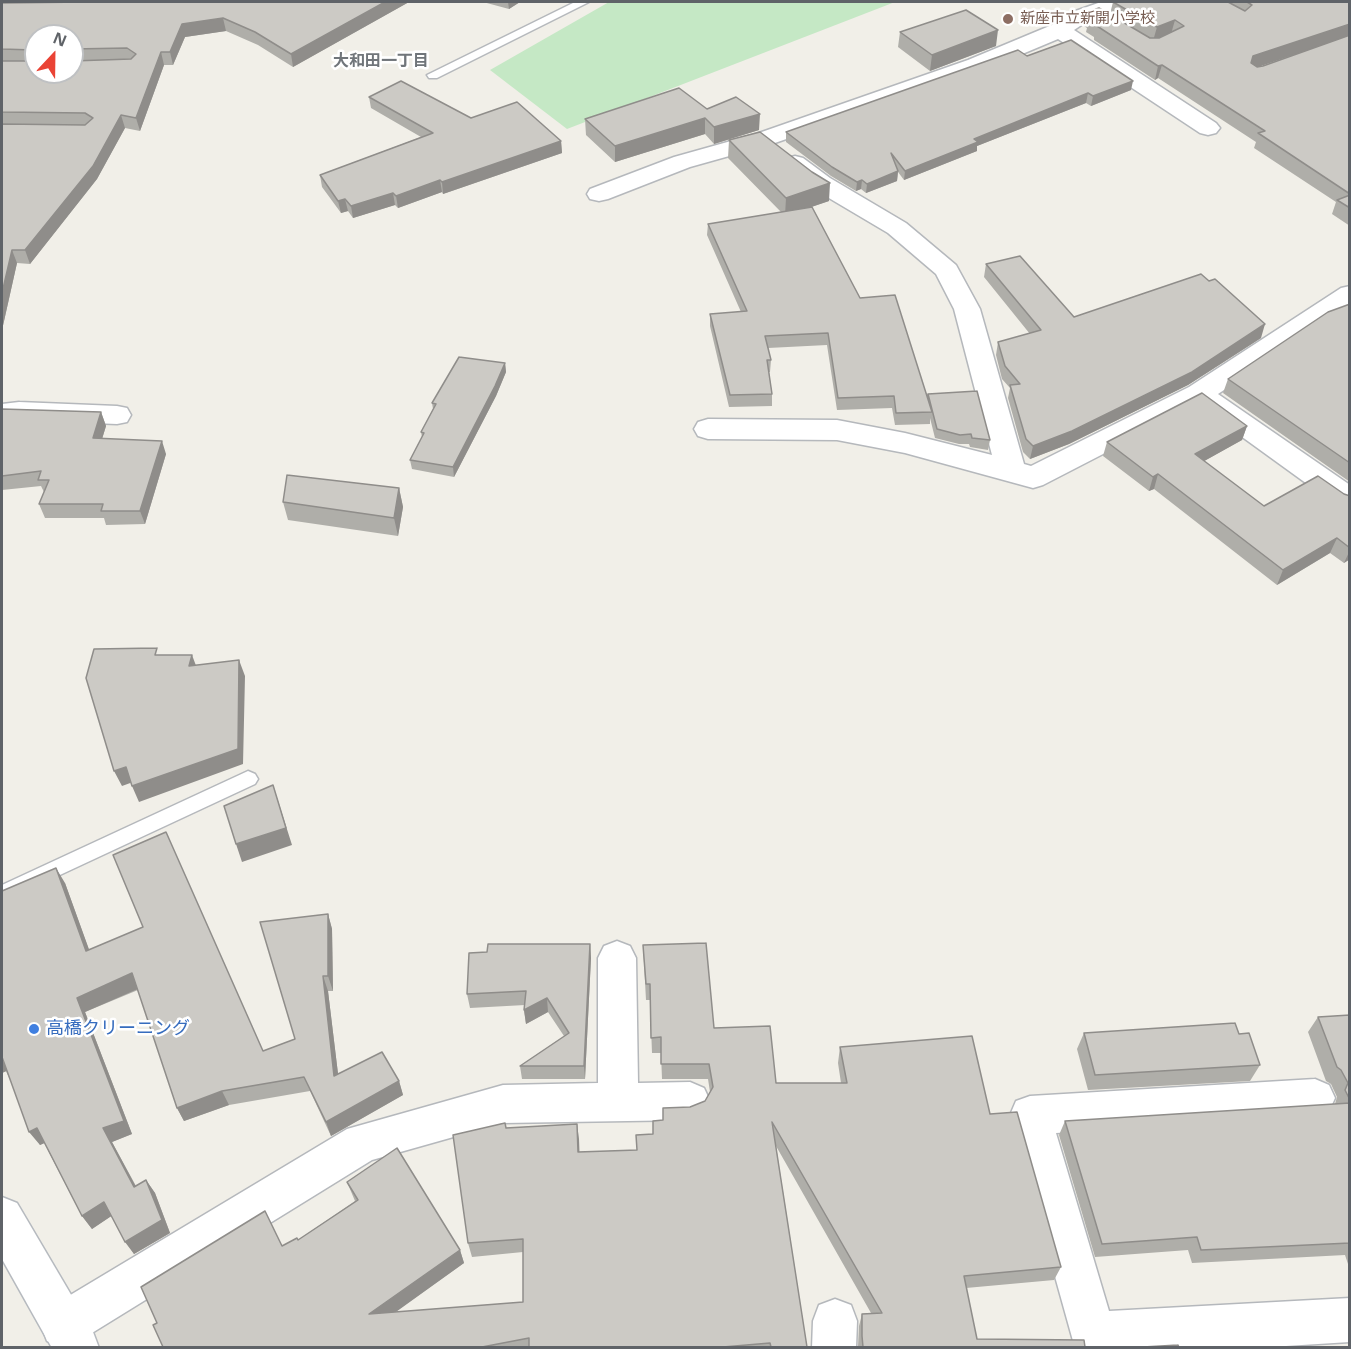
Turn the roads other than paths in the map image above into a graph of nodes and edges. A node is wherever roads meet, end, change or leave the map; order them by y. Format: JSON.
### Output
{"nodes":[{"id":1,"x":583,"y":2,"type":"edge"},
{"id":2,"x":1105,"y":10,"type":"edge"},
{"id":3,"x":1060,"y":30,"type":"junction"},
{"id":4,"x":433,"y":75,"type":"dead end"},
{"id":5,"x":1208,"y":128,"type":"dead end"},
{"id":6,"x":764,"y":139,"type":"junction"},
{"id":7,"x":599,"y":195,"type":"dead end"},
{"id":8,"x":1350,"y":294,"type":"edge"},
{"id":9,"x":1199,"y":393,"type":"junction"},
{"id":10,"x":2,"y":413,"type":"edge"},
{"id":11,"x":117,"y":415,"type":"dead end"},
{"id":12,"x":708,"y":429,"type":"dead end"},
{"id":13,"x":1011,"y":470,"type":"junction"},
{"id":14,"x":1350,"y":500,"type":"edge"},
{"id":15,"x":248,"y":779,"type":"dead end"},
{"id":16,"x":2,"y":894,"type":"edge"},
{"id":17,"x":617,"y":958,"type":"dead end"},
{"id":18,"x":1315,"y":1098,"type":"dead end"},
{"id":19,"x":690,"y":1101,"type":"dead end"},
{"id":20,"x":618,"y":1102,"type":"junction"},
{"id":21,"x":2,"y":1218,"type":"edge"},
{"id":22,"x":1350,"y":1320,"type":"edge"},
{"id":23,"x":70,"y":1336,"type":"edge"},
{"id":24,"x":1097,"y":1341,"type":"edge"}],
"edges":[{"from":1,"to":4,"type":"lane"},
{"from":2,"to":3,"type":"street"},
{"from":3,"to":5,"type":"street"},
{"from":3,"to":6,"type":"street"},
{"from":6,"to":7,"type":"street"},
{"from":6,"to":13,"type":"street"},
{"from":8,"to":9,"type":"street"},
{"from":9,"to":13,"type":"street"},
{"from":9,"to":14,"type":"street"},
{"from":10,"to":11,"type":"street"},
{"from":12,"to":13,"type":"street"},
{"from":15,"to":16,"type":"lane"},
{"from":17,"to":20,"type":"street"},
{"from":18,"to":24,"type":"street"},
{"from":19,"to":20,"type":"street"},
{"from":20,"to":23,"type":"street"},
{"from":21,"to":23,"type":"street"},
{"from":22,"to":24,"type":"street"}]}
